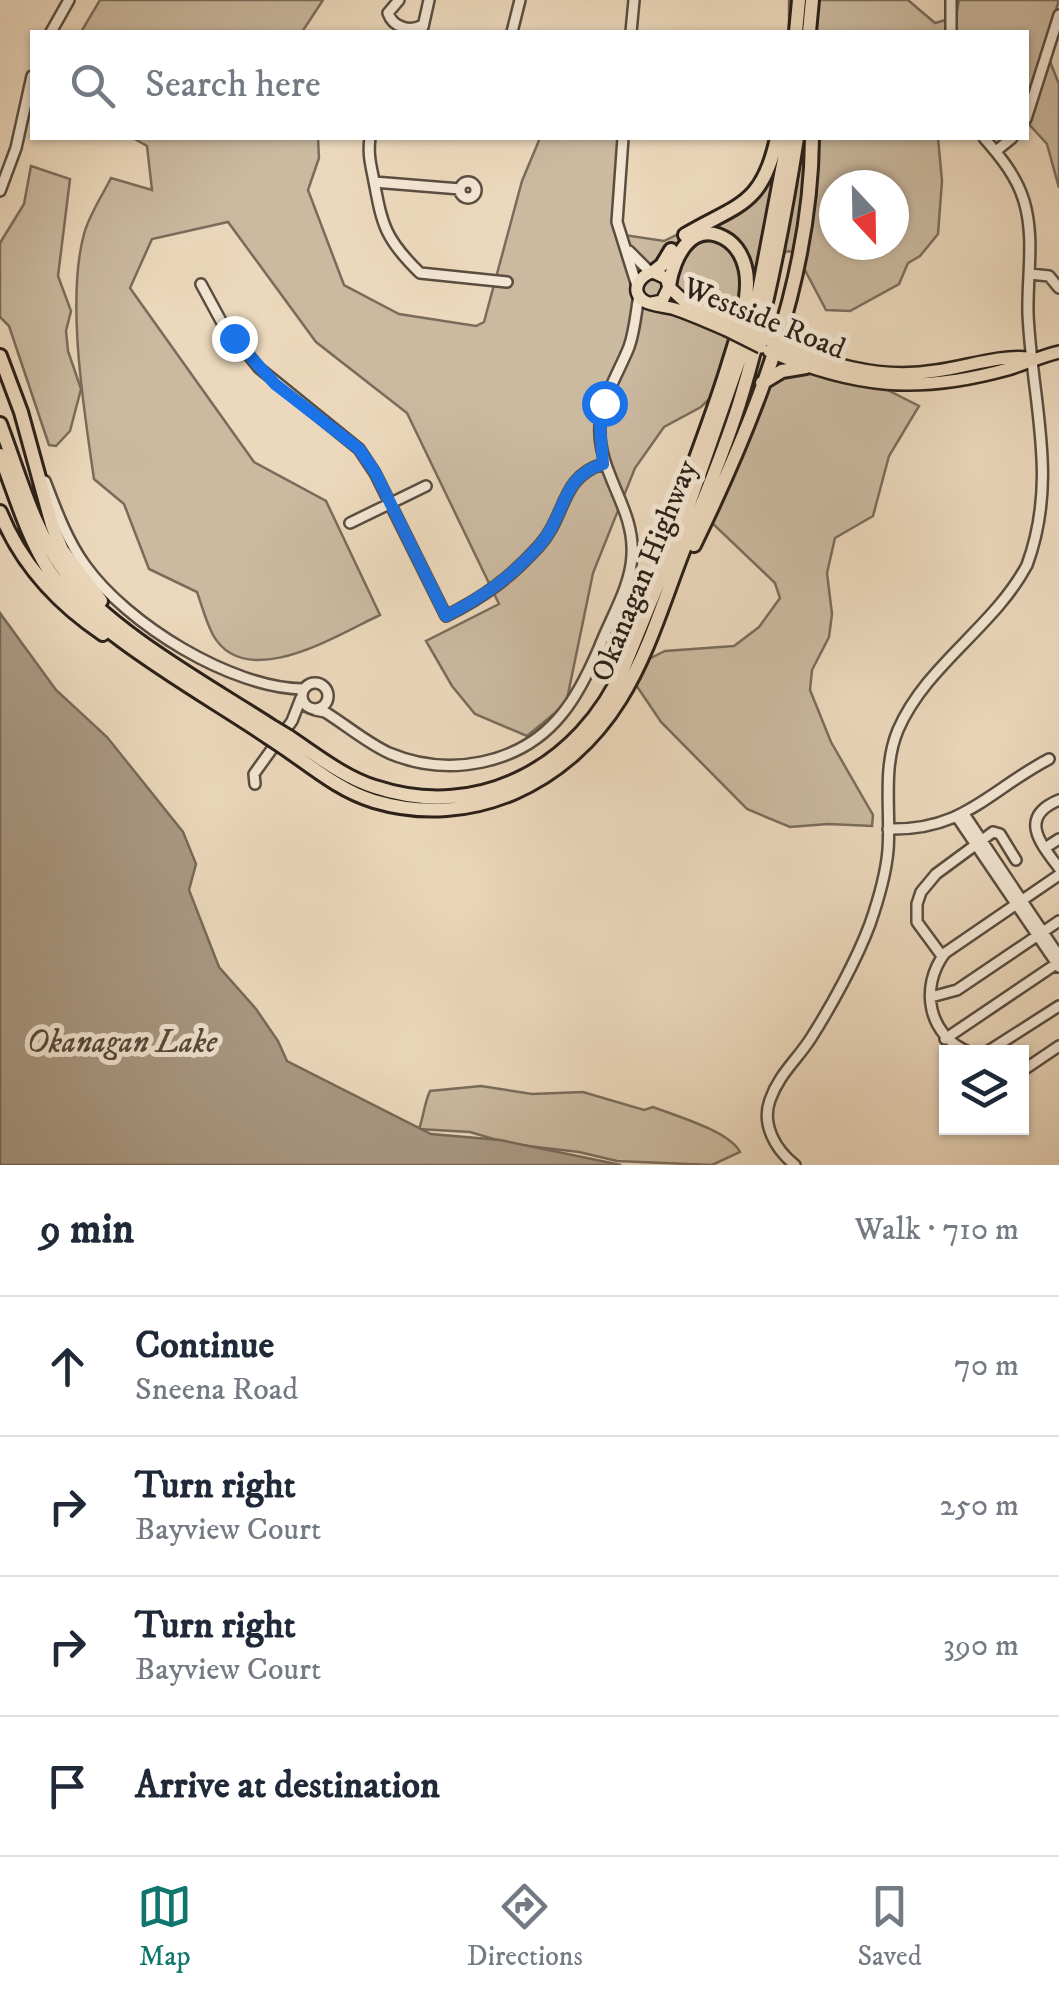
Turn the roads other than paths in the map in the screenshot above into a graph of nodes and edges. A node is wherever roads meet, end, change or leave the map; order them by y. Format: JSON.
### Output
{"nodes":[{"id":1,"x":69,"y":0,"type":"edge"},
{"id":2,"x":399,"y":0,"type":"edge"},
{"id":3,"x":429,"y":0,"type":"edge"},
{"id":4,"x":520,"y":0,"type":"edge"},
{"id":5,"x":634,"y":0,"type":"edge"},
{"id":6,"x":799,"y":0,"type":"edge"},
{"id":7,"x":813,"y":0,"type":"edge"},
{"id":8,"x":951,"y":0,"type":"edge"},
{"id":9,"x":1059,"y":15,"type":"edge"},
{"id":10,"x":422,"y":29,"type":"edge"},
{"id":11,"x":53,"y":30,"type":"edge"},
{"id":12,"x":512,"y":30,"type":"edge"},
{"id":13,"x":632,"y":30,"type":"edge"},
{"id":14,"x":796,"y":30,"type":"edge"},
{"id":15,"x":812,"y":30,"type":"edge"},
{"id":16,"x":951,"y":30,"type":"edge"},
{"id":17,"x":30,"y":85,"type":"edge"},
{"id":18,"x":1029,"y":110,"type":"edge"},
{"id":19,"x":370,"y":140,"type":"edge"},
{"id":20,"x":623,"y":140,"type":"edge"},
{"id":21,"x":776,"y":140,"type":"edge"},
{"id":22,"x":788,"y":140,"type":"edge"},
{"id":23,"x":797,"y":140,"type":"edge"},
{"id":24,"x":812,"y":140,"type":"edge"},
{"id":25,"x":986,"y":140,"type":"edge"},
{"id":26,"x":1010,"y":140,"type":"edge"},
{"id":27,"x":996,"y":151,"type":"junction"},
{"id":28,"x":374,"y":182,"type":"junction"},
{"id":29,"x":460,"y":189,"type":"dead end"},
{"id":30,"x":0,"y":191,"type":"edge"},
{"id":31,"x":621,"y":241,"type":"junction"},
{"id":32,"x":652,"y":272,"type":"junction"},
{"id":33,"x":1030,"y":274,"type":"junction"},
{"id":34,"x":506,"y":282,"type":"dead end"},
{"id":35,"x":201,"y":284,"type":"dead end"},
{"id":36,"x":669,"y":286,"type":"junction"},
{"id":37,"x":1059,"y":288,"type":"edge"},
{"id":38,"x":638,"y":291,"type":"junction"},
{"id":39,"x":652,"y":303,"type":"junction"},
{"id":40,"x":788,"y":304,"type":"junction"},
{"id":41,"x":728,"y":326,"type":"junction"},
{"id":42,"x":634,"y":329,"type":"junction"},
{"id":43,"x":768,"y":345,"type":"junction"},
{"id":44,"x":1059,"y":352,"type":"edge"},
{"id":45,"x":0,"y":356,"type":"edge"},
{"id":46,"x":1033,"y":358,"type":"junction"},
{"id":47,"x":804,"y":360,"type":"junction"},
{"id":48,"x":762,"y":382,"type":"junction"},
{"id":49,"x":0,"y":424,"type":"edge"},
{"id":50,"x":28,"y":435,"type":"junction"},
{"id":51,"x":0,"y":455,"type":"edge"},
{"id":52,"x":603,"y":464,"type":"junction"},
{"id":53,"x":426,"y":486,"type":"dead end"},
{"id":54,"x":390,"y":504,"type":"junction"},
{"id":55,"x":0,"y":512,"type":"edge"},
{"id":56,"x":350,"y":523,"type":"dead end"},
{"id":57,"x":638,"y":647,"type":"junction"},
{"id":58,"x":198,"y":684,"type":"junction"},
{"id":59,"x":302,"y":694,"type":"junction"},
{"id":60,"x":328,"y":701,"type":"junction"},
{"id":61,"x":313,"y":709,"type":"junction"},
{"id":62,"x":292,"y":721,"type":"junction"},
{"id":63,"x":344,"y":724,"type":"junction"},
{"id":64,"x":1049,"y":759,"type":"dead end"},
{"id":65,"x":255,"y":784,"type":"dead end"},
{"id":66,"x":1059,"y":800,"type":"edge"},
{"id":67,"x":960,"y":815,"type":"junction"},
{"id":68,"x":888,"y":829,"type":"junction"},
{"id":69,"x":1059,"y":839,"type":"edge"},
{"id":70,"x":979,"y":843,"type":"junction"},
{"id":71,"x":1045,"y":848,"type":"junction"},
{"id":72,"x":1016,"y":860,"type":"dead end"},
{"id":73,"x":1059,"y":871,"type":"edge"},
{"id":74,"x":1019,"y":902,"type":"junction"},
{"id":75,"x":1059,"y":921,"type":"edge"},
{"id":76,"x":1040,"y":934,"type":"junction"},
{"id":77,"x":942,"y":956,"type":"junction"},
{"id":78,"x":1058,"y":962,"type":"edge"},
{"id":79,"x":931,"y":997,"type":"junction"},
{"id":80,"x":1059,"y":1006,"type":"edge"},
{"id":81,"x":945,"y":1039,"type":"junction"},
{"id":82,"x":1010,"y":1040,"type":"junction"},
{"id":83,"x":956,"y":1045,"type":"edge"},
{"id":84,"x":1000,"y":1045,"type":"edge"},
{"id":85,"x":1013,"y":1045,"type":"edge"},
{"id":86,"x":1059,"y":1046,"type":"edge"},
{"id":87,"x":1029,"y":1059,"type":"edge"},
{"id":88,"x":795,"y":1165,"type":"edge"}],
"edges":[{"from":1,"to":11,"type":"street"},
{"from":2,"to":10,"type":"street"},
{"from":3,"to":10,"type":"street"},
{"from":4,"to":12,"type":"street"},
{"from":5,"to":13,"type":"street"},
{"from":6,"to":14,"type":"highway"},
{"from":7,"to":15,"type":"highway"},
{"from":8,"to":16,"type":"street"},
{"from":9,"to":18,"type":"street"},
{"from":17,"to":30,"type":"street"},
{"from":19,"to":28,"type":"street"},
{"from":20,"to":31,"type":"street"},
{"from":21,"to":32,"type":"highway"},
{"from":22,"to":57,"type":"highway","name":"Okanagan Highway"},
{"from":23,"to":57,"type":"highway","name":"Okanagan Highway"},
{"from":24,"to":40,"type":"highway"},
{"from":25,"to":27,"type":"street"},
{"from":26,"to":27,"type":"street"},
{"from":27,"to":33,"type":"street"},
{"from":28,"to":29,"type":"street"},
{"from":28,"to":34,"type":"street"},
{"from":31,"to":32,"type":"street"},
{"from":31,"to":38,"type":"street"},
{"from":32,"to":36,"type":"main road"},
{"from":32,"to":38,"type":"main road"},
{"from":33,"to":37,"type":"street"},
{"from":33,"to":46,"type":"street"},
{"from":35,"to":54,"type":"street"},
{"from":36,"to":39,"type":"main road"},
{"from":36,"to":41,"type":"main road","name":"Westside Road"},
{"from":36,"to":57,"type":"highway"},
{"from":38,"to":39,"type":"main road"},
{"from":38,"to":42,"type":"street"},
{"from":39,"to":41,"type":"main road","name":"Westside Road"},
{"from":39,"to":42,"type":"street"},
{"from":40,"to":43,"type":"highway"},
{"from":40,"to":47,"type":"highway"},
{"from":41,"to":43,"type":"main road","name":"Westside Road","bridge":true},
{"from":42,"to":52,"type":"street"},
{"from":43,"to":47,"type":"main road","name":"Westside Road"},
{"from":43,"to":48,"type":"highway"},
{"from":44,"to":46,"type":"main road","name":"Westside Road"},
{"from":45,"to":50,"type":"highway"},
{"from":46,"to":47,"type":"main road","name":"Westside Road"},
{"from":46,"to":68,"type":"street"},
{"from":47,"to":48,"type":"highway"},
{"from":48,"to":57,"type":"highway"},
{"from":49,"to":58,"type":"highway","name":"Okanagan Highway"},
{"from":50,"to":58,"type":"highway"},
{"from":50,"to":59,"type":"street"},
{"from":51,"to":58,"type":"highway","name":"Okanagan Highway"},
{"from":52,"to":54,"type":"street"},
{"from":52,"to":63,"type":"street"},
{"from":53,"to":54,"type":"street"},
{"from":54,"to":56,"type":"street"},
{"from":55,"to":58,"type":"highway"},
{"from":57,"to":58,"type":"highway","name":"Okanagan Highway","bridge":true},
{"from":59,"to":60,"type":"street"},
{"from":59,"to":61,"type":"street"},
{"from":59,"to":62,"type":"street"},
{"from":60,"to":61,"type":"street"},
{"from":60,"to":63,"type":"street"},
{"from":61,"to":62,"type":"street"},
{"from":61,"to":63,"type":"street"},
{"from":62,"to":65,"type":"street"},
{"from":64,"to":67,"type":"street"},
{"from":66,"to":71,"type":"street"},
{"from":67,"to":68,"type":"street"},
{"from":67,"to":70,"type":"street"},
{"from":68,"to":88,"type":"street"},
{"from":69,"to":71,"type":"street"},
{"from":70,"to":72,"type":"street"},
{"from":70,"to":74,"type":"street"},
{"from":70,"to":77,"type":"street"},
{"from":71,"to":73,"type":"street"},
{"from":73,"to":74,"type":"street"},
{"from":74,"to":76,"type":"street"},
{"from":74,"to":77,"type":"street"},
{"from":75,"to":76,"type":"street"},
{"from":76,"to":78,"type":"street"},
{"from":76,"to":79,"type":"street"},
{"from":77,"to":79,"type":"street"},
{"from":78,"to":81,"type":"street"},
{"from":79,"to":81,"type":"street"},
{"from":80,"to":82,"type":"street"},
{"from":81,"to":83,"type":"street"},
{"from":82,"to":84,"type":"street"},
{"from":82,"to":85,"type":"street"},
{"from":86,"to":87,"type":"street"}]}
